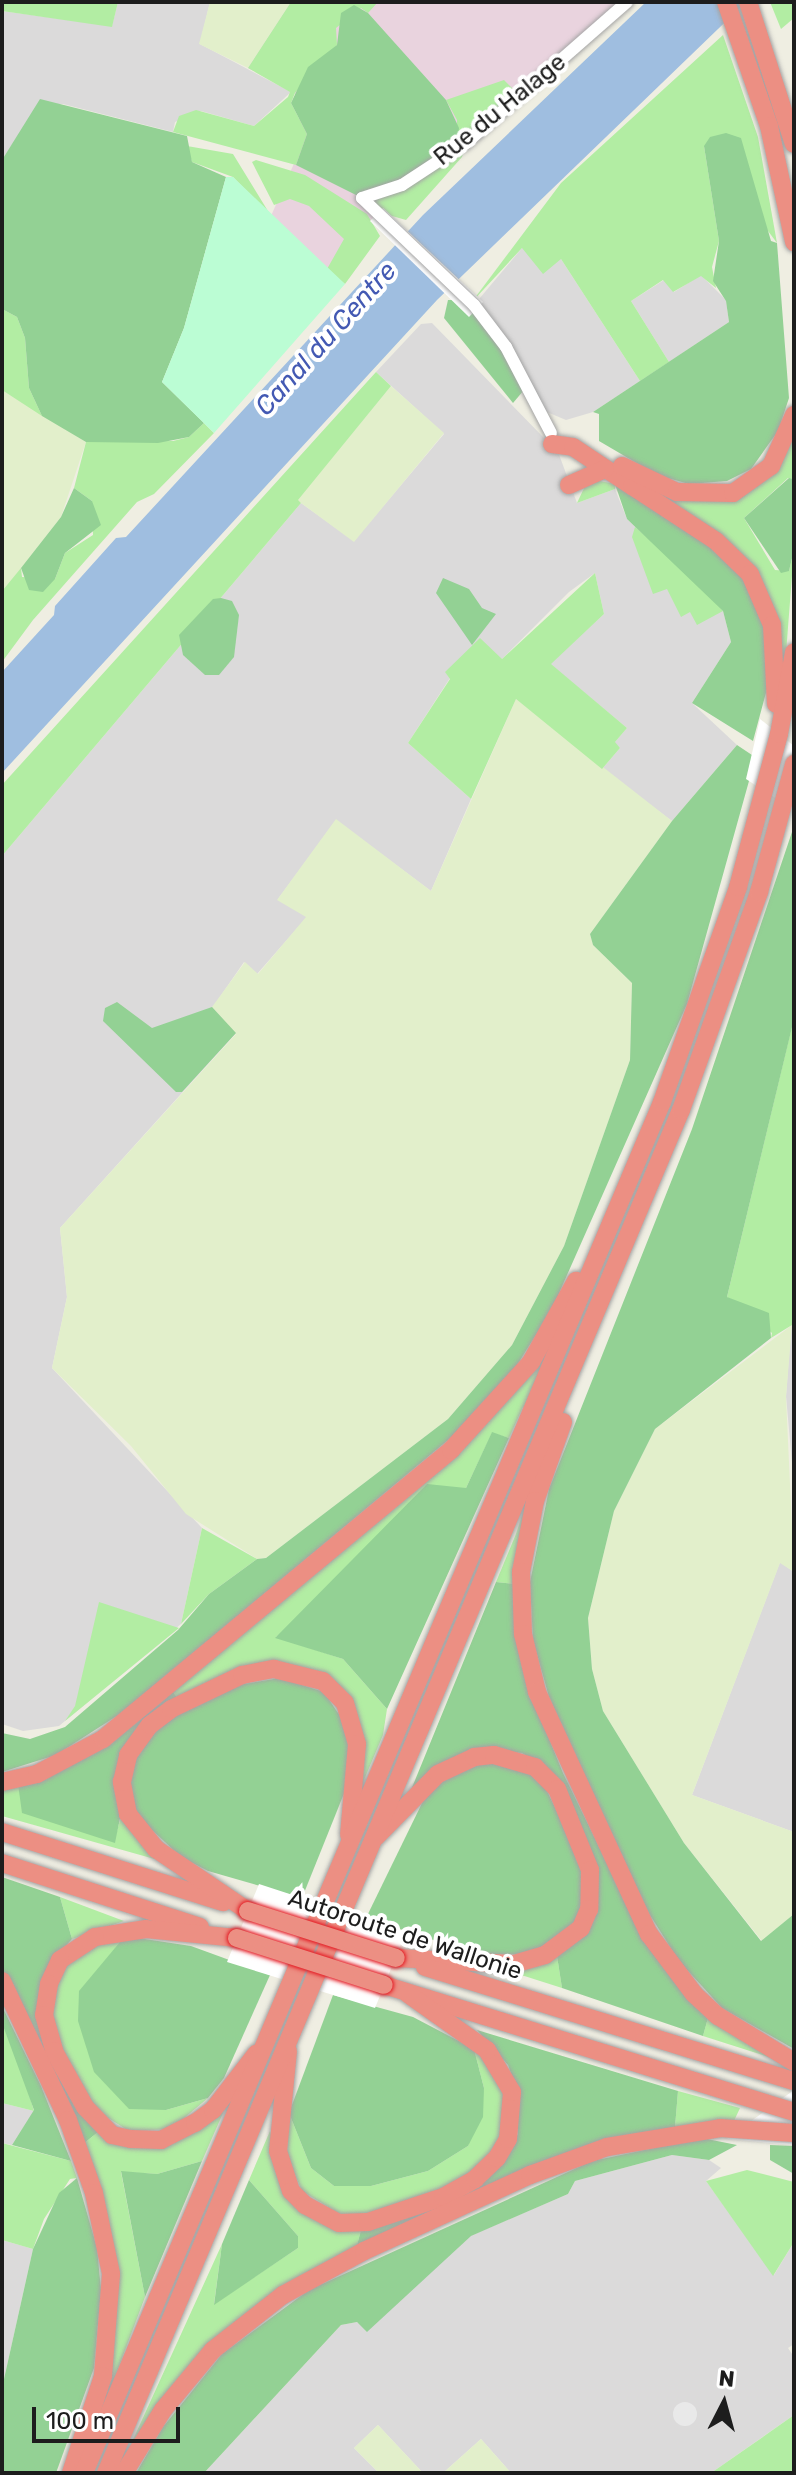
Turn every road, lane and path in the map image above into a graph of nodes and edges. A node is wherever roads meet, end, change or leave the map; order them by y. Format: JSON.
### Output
{"nodes":[{"id":1,"x":627,"y":2,"type":"edge"},
{"id":2,"x":726,"y":2,"type":"edge"},
{"id":3,"x":748,"y":2,"type":"edge"},
{"id":4,"x":794,"y":144,"type":"edge"},
{"id":5,"x":794,"y":242,"type":"edge"},
{"id":6,"x":794,"y":415,"type":"edge"},
{"id":7,"x":551,"y":438,"type":"junction"},
{"id":8,"x":605,"y":469,"type":"junction"},
{"id":9,"x":569,"y":485,"type":"dead end"},
{"id":10,"x":794,"y":652,"type":"edge"},
{"id":11,"x":779,"y":734,"type":"junction"},
{"id":12,"x":794,"y":764,"type":"edge"},
{"id":13,"x":602,"y":1248,"type":"junction"},
{"id":14,"x":570,"y":1376,"type":"junction"},
{"id":15,"x":2,"y":1782,"type":"edge"},
{"id":16,"x":2,"y":1832,"type":"edge"},
{"id":17,"x":374,"y":1839,"type":"junction"},
{"id":18,"x":349,"y":1849,"type":"junction"},
{"id":19,"x":2,"y":1863,"type":"edge"},
{"id":20,"x":248,"y":1911,"type":"junction"},
{"id":21,"x":237,"y":1938,"type":"junction"},
{"id":22,"x":396,"y":1958,"type":"junction"},
{"id":23,"x":2,"y":1981,"type":"edge"},
{"id":24,"x":408,"y":1994,"type":"junction"},
{"id":25,"x":288,"y":2041,"type":"junction"},
{"id":26,"x":264,"y":2046,"type":"junction"},
{"id":27,"x":794,"y":2062,"type":"edge"},
{"id":28,"x":794,"y":2081,"type":"edge"},
{"id":29,"x":794,"y":2112,"type":"edge"},
{"id":30,"x":794,"y":2133,"type":"edge"},
{"id":31,"x":71,"y":2473,"type":"edge"},
{"id":32,"x":84,"y":2473,"type":"edge"},
{"id":33,"x":106,"y":2473,"type":"edge"},
{"id":34,"x":124,"y":2473,"type":"edge"}],
"edges":[{"from":1,"to":7,"type":"street","name":"Rue du Halage"},
{"from":2,"to":5,"type":"highway"},
{"from":3,"to":4,"type":"highway"},
{"from":6,"to":7,"type":"highway"},
{"from":7,"to":8,"type":"highway"},
{"from":8,"to":9,"type":"highway"},
{"from":8,"to":11,"type":"highway"},
{"from":10,"to":11,"type":"highway"},
{"from":11,"to":13,"type":"highway"},
{"from":12,"to":14,"type":"highway"},
{"from":13,"to":15,"type":"highway"},
{"from":13,"to":18,"type":"highway"},
{"from":14,"to":17,"type":"highway"},
{"from":14,"to":27,"type":"highway"},
{"from":16,"to":20,"type":"highway","name":"Autoroute de Wallonie"},
{"from":17,"to":22,"type":"highway"},
{"from":17,"to":25,"type":"highway"},
{"from":18,"to":20,"type":"highway"},
{"from":18,"to":26,"type":"highway"},
{"from":19,"to":21,"type":"highway"},
{"from":20,"to":22,"type":"highway","name":"Autoroute de Wallonie","bridge":true},
{"from":21,"to":24,"type":"highway","bridge":true},
{"from":21,"to":26,"type":"highway"},
{"from":22,"to":28,"type":"highway","name":"Autoroute de Wallonie"},
{"from":23,"to":31,"type":"highway"},
{"from":24,"to":25,"type":"highway"},
{"from":24,"to":29,"type":"highway"},
{"from":25,"to":33,"type":"highway"},
{"from":26,"to":32,"type":"highway"},
{"from":30,"to":34,"type":"highway"}]}
